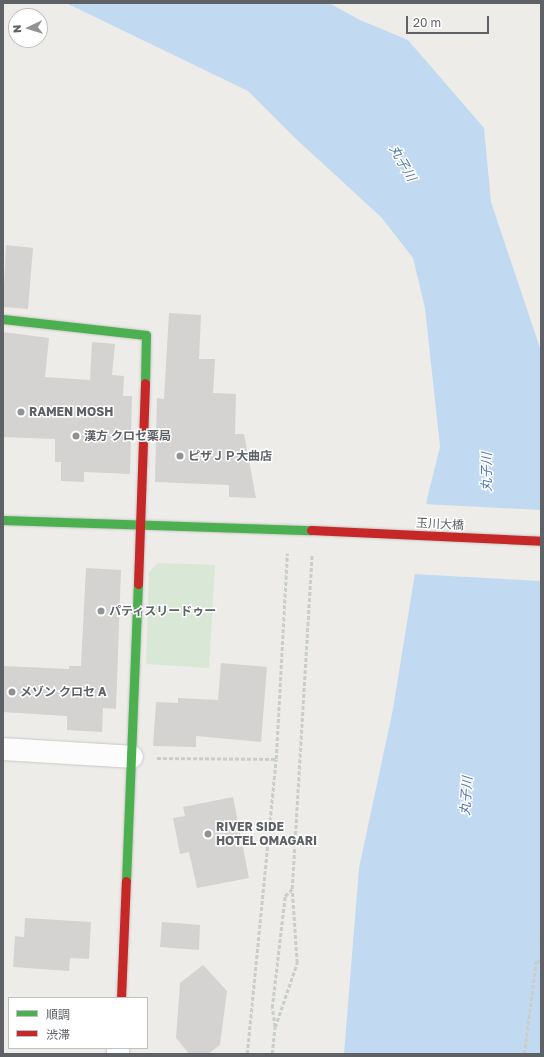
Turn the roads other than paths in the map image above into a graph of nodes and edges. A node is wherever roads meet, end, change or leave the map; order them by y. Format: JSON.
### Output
{"nodes":[{"id":1,"x":3,"y":319,"type":"edge"},
{"id":2,"x":3,"y":520,"type":"edge"},
{"id":3,"x":141,"y":525,"type":"junction"},
{"id":4,"x":541,"y":541,"type":"edge"},
{"id":5,"x":3,"y":749,"type":"edge"},
{"id":6,"x":132,"y":757,"type":"junction"},
{"id":7,"x":121,"y":997,"type":"edge"}],
"edges":[{"from":1,"to":3,"type":"street"},
{"from":2,"to":3,"type":"street","name":"玉川大橋"},
{"from":3,"to":4,"type":"street","name":"玉川大橋"},
{"from":3,"to":6,"type":"street"},
{"from":5,"to":6,"type":"street"},
{"from":6,"to":7,"type":"street"}]}
